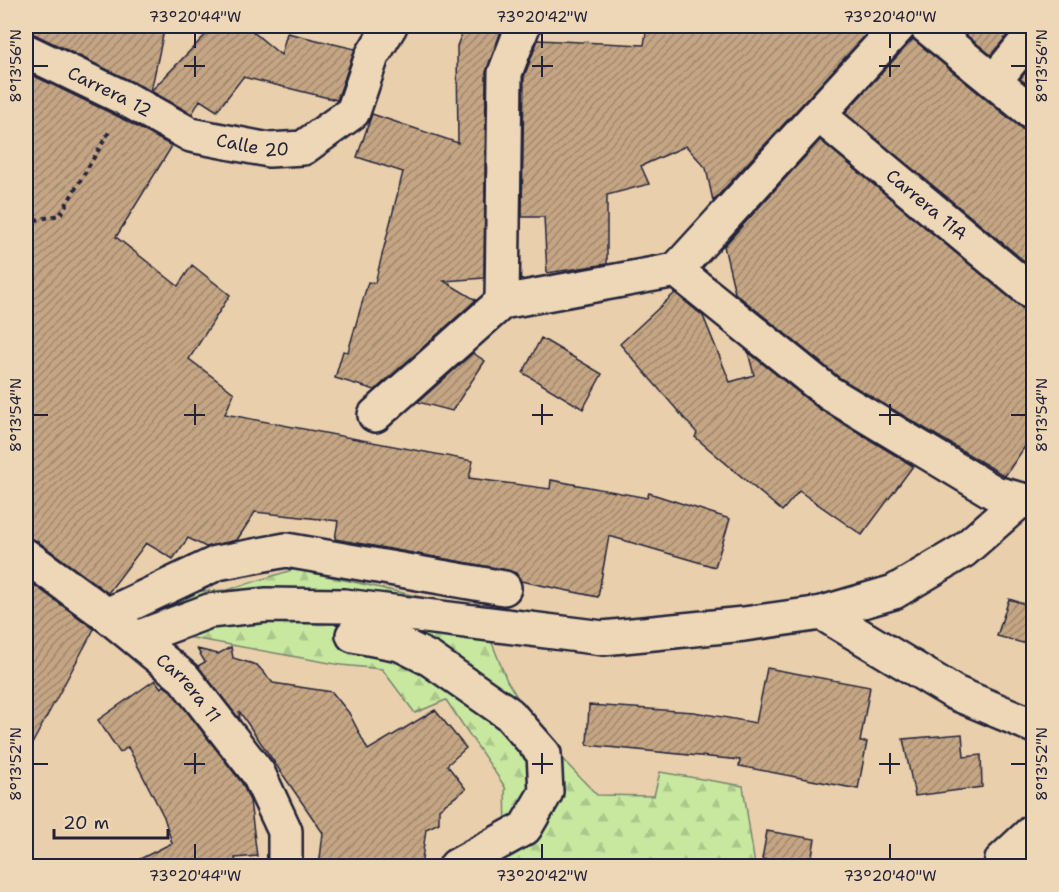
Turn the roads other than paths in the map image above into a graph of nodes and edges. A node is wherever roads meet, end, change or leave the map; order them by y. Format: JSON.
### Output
{"nodes":[{"id":1,"x":390,"y":26,"type":"edge"},
{"id":2,"x":523,"y":26,"type":"edge"},
{"id":3,"x":899,"y":26,"type":"edge"},
{"id":4,"x":926,"y":26,"type":"edge"},
{"id":5,"x":1034,"y":32,"type":"edge"},
{"id":6,"x":26,"y":51,"type":"edge"},
{"id":7,"x":995,"y":80,"type":"junction"},
{"id":8,"x":1034,"y":114,"type":"edge"},
{"id":9,"x":819,"y":115,"type":"junction"},
{"id":10,"x":191,"y":135,"type":"joint"},
{"id":11,"x":676,"y":270,"type":"junction"},
{"id":12,"x":1034,"y":294,"type":"edge"},
{"id":13,"x":502,"y":302,"type":"junction"},
{"id":14,"x":375,"y":415,"type":"dead end"},
{"id":15,"x":1027,"y":502,"type":"edge"},
{"id":16,"x":26,"y":556,"type":"edge"},
{"id":17,"x":504,"y":588,"type":"dead end"},
{"id":18,"x":822,"y":613,"type":"junction"},
{"id":19,"x":107,"y":615,"type":"junction"},
{"id":20,"x":353,"y":635,"type":"dead end"},
{"id":21,"x":136,"y":638,"type":"junction"},
{"id":22,"x":1034,"y":726,"type":"edge"},
{"id":23,"x":1034,"y":830,"type":"edge"},
{"id":24,"x":285,"y":867,"type":"edge"},
{"id":25,"x":456,"y":867,"type":"edge"},
{"id":26,"x":1000,"y":867,"type":"edge"}],
"edges":[{"from":1,"to":10,"type":"street","name":"Calle 20"},
{"from":2,"to":13,"type":"street"},
{"from":3,"to":9,"type":"street"},
{"from":4,"to":7,"type":"street"},
{"from":5,"to":7,"type":"street"},
{"from":6,"to":10,"type":"street","name":"Carrera 12"},
{"from":7,"to":8,"type":"street"},
{"from":9,"to":11,"type":"street"},
{"from":9,"to":12,"type":"street","name":"Carrera 11A"},
{"from":11,"to":13,"type":"street"},
{"from":11,"to":15,"type":"street"},
{"from":13,"to":14,"type":"street"},
{"from":15,"to":18,"type":"street"},
{"from":16,"to":19,"type":"street","name":"Carrera 11"},
{"from":17,"to":19,"type":"street"},
{"from":18,"to":21,"type":"street"},
{"from":18,"to":22,"type":"street"},
{"from":19,"to":21,"type":"street","name":"Carrera 11"},
{"from":20,"to":25,"type":"street"},
{"from":21,"to":24,"type":"street","name":"Carrera 11"},
{"from":23,"to":26,"type":"street"}]}
